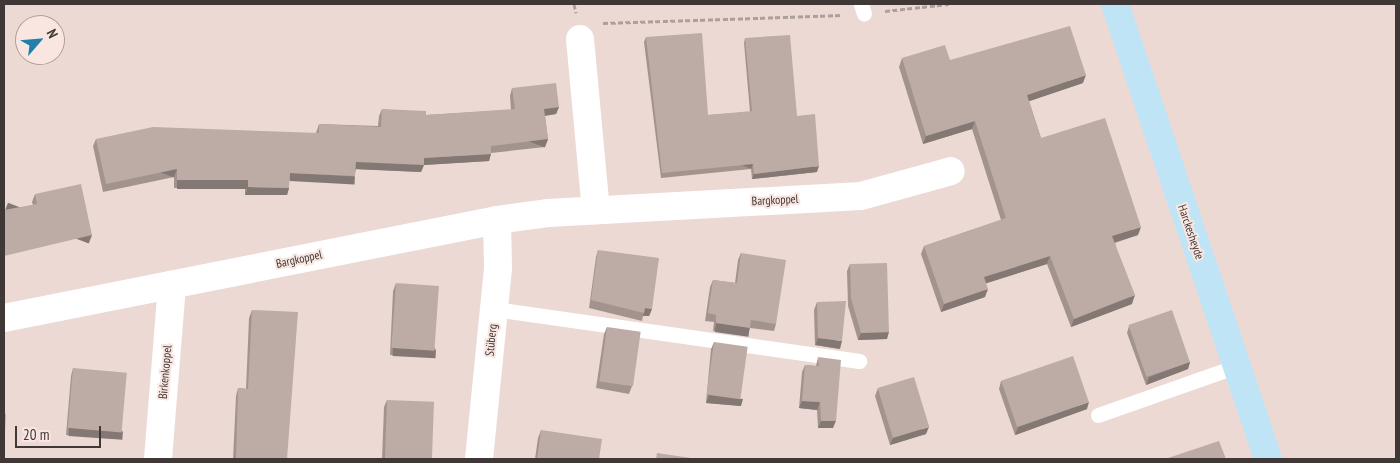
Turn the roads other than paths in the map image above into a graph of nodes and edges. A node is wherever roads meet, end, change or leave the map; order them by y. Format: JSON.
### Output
{"nodes":[{"id":1,"x":1115,"y":4,"type":"edge"},
{"id":2,"x":589,"y":31,"type":"road end"},
{"id":3,"x":951,"y":171,"type":"dead end"},
{"id":4,"x":596,"y":210,"type":"junction"},
{"id":5,"x":497,"y":220,"type":"junction"},
{"id":6,"x":172,"y":285,"type":"junction"},
{"id":7,"x":494,"y":309,"type":"junction"},
{"id":8,"x":4,"y":318,"type":"edge"},
{"id":9,"x":859,"y":361,"type":"dead end"},
{"id":10,"x":1237,"y":366,"type":"junction"},
{"id":11,"x":1098,"y":415,"type":"dead end"},
{"id":12,"x":158,"y":459,"type":"edge"},
{"id":13,"x":479,"y":459,"type":"edge"},
{"id":14,"x":1268,"y":459,"type":"edge"}],
"edges":[{"from":1,"to":10,"type":"main road","name":"Harckesheyde"},
{"from":2,"to":4,"type":"street"},
{"from":3,"to":4,"type":"street","name":"Bargkoppel"},
{"from":4,"to":5,"type":"street","name":"Bargkoppel"},
{"from":5,"to":6,"type":"street","name":"Bargkoppel"},
{"from":5,"to":7,"type":"street","name":"Stüberg"},
{"from":6,"to":8,"type":"street","name":"Bargkoppel"},
{"from":6,"to":12,"type":"street","name":"Birkenkoppel"},
{"from":7,"to":9,"type":"lane"},
{"from":7,"to":13,"type":"street","name":"Stüberg"},
{"from":10,"to":11,"type":"lane"},
{"from":10,"to":14,"type":"main road","name":"Harckesheyde"}]}
